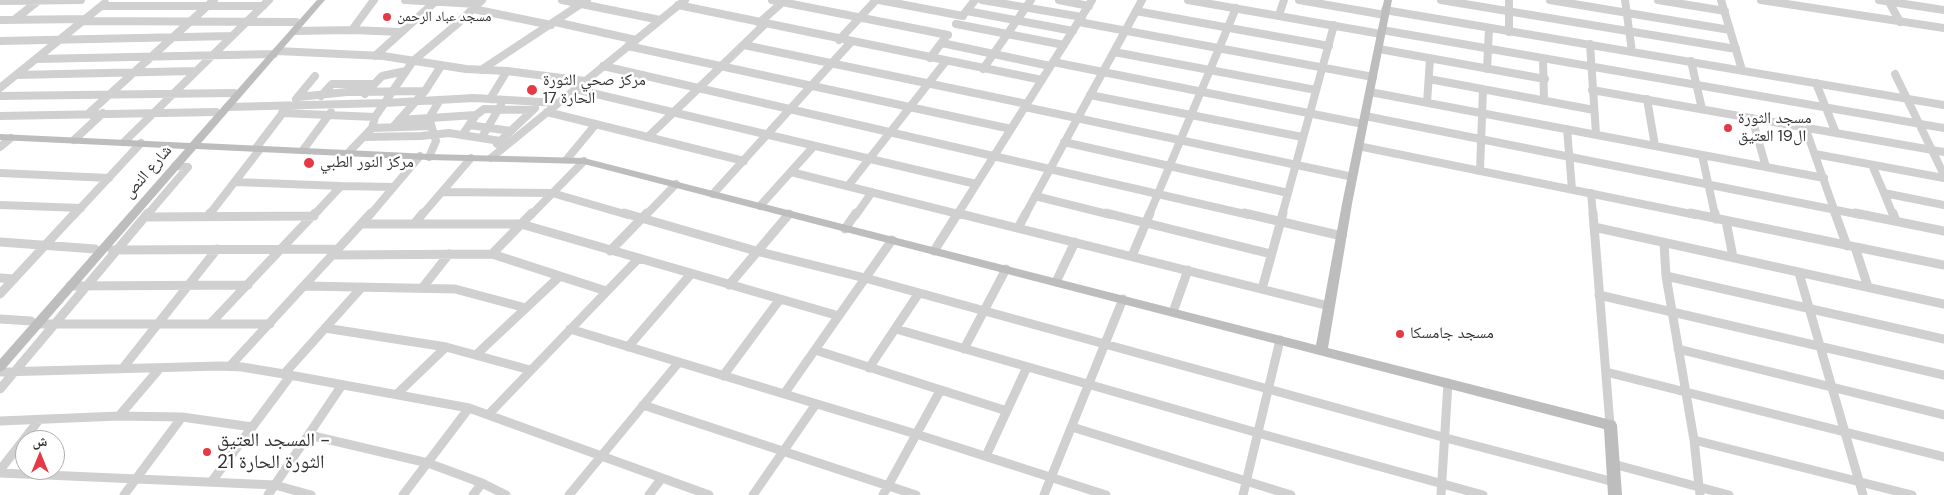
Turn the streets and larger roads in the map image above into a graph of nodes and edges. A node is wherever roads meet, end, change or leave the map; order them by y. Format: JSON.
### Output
{"nodes":[{"id":1,"x":72,"y":0,"type":"edge"},
{"id":2,"x":81,"y":0,"type":"edge"},
{"id":3,"x":109,"y":0,"type":"edge"},
{"id":4,"x":214,"y":0,"type":"edge"},
{"id":5,"x":316,"y":0,"type":"edge"},
{"id":6,"x":321,"y":0,"type":"edge"},
{"id":7,"x":374,"y":0,"type":"edge"},
{"id":8,"x":404,"y":0,"type":"edge"},
{"id":9,"x":562,"y":0,"type":"edge"},
{"id":10,"x":772,"y":0,"type":"edge"},
{"id":11,"x":878,"y":0,"type":"edge"},
{"id":12,"x":975,"y":0,"type":"edge"},
{"id":13,"x":982,"y":0,"type":"edge"},
{"id":14,"x":1031,"y":0,"type":"edge"},
{"id":15,"x":1058,"y":0,"type":"edge"},
{"id":16,"x":1142,"y":0,"type":"edge"},
{"id":17,"x":1190,"y":0,"type":"edge"},
{"id":18,"x":1284,"y":0,"type":"edge"},
{"id":19,"x":1299,"y":0,"type":"edge"},
{"id":20,"x":1441,"y":0,"type":"edge"},
{"id":21,"x":1509,"y":0,"type":"edge"},
{"id":22,"x":1550,"y":0,"type":"edge"},
{"id":23,"x":1625,"y":0,"type":"edge"},
{"id":24,"x":1658,"y":0,"type":"edge"},
{"id":25,"x":1722,"y":0,"type":"edge"},
{"id":26,"x":1761,"y":0,"type":"edge"},
{"id":27,"x":1814,"y":0,"type":"edge"},
{"id":28,"x":1879,"y":0,"type":"edge"},
{"id":29,"x":0,"y":1,"type":"edge"},
{"id":30,"x":38,"y":1,"type":"edge"},
{"id":31,"x":436,"y":1,"type":"edge"},
{"id":32,"x":784,"y":1,"type":"edge"},
{"id":33,"x":1888,"y":1,"type":"edge"},
{"id":34,"x":584,"y":2,"type":"edge"},
{"id":35,"x":680,"y":2,"type":"edge"},
{"id":36,"x":266,"y":3,"type":"edge"},
{"id":37,"x":1090,"y":3,"type":"edge"},
{"id":38,"x":1919,"y":3,"type":"edge"},
{"id":39,"x":477,"y":5,"type":"edge"},
{"id":40,"x":102,"y":6,"type":"junction"},
{"id":41,"x":207,"y":6,"type":"junction"},
{"id":42,"x":1026,"y":8,"type":"junction"},
{"id":43,"x":1236,"y":8,"type":"junction"},
{"id":44,"x":1386,"y":8,"type":"edge"},
{"id":45,"x":1818,"y":9,"type":"junction"},
{"id":46,"x":1725,"y":10,"type":"junction"},
{"id":47,"x":1944,"y":10,"type":"edge"},
{"id":48,"x":1136,"y":11,"type":"junction"},
{"id":49,"x":1509,"y":11,"type":"junction"},
{"id":50,"x":1627,"y":12,"type":"junction"},
{"id":51,"x":965,"y":13,"type":"junction"},
{"id":52,"x":1279,"y":15,"type":"junction"},
{"id":53,"x":860,"y":17,"type":"junction"},
{"id":54,"x":0,"y":20,"type":"edge"},
{"id":55,"x":14,"y":20,"type":"junction"},
{"id":56,"x":84,"y":20,"type":"junction"},
{"id":57,"x":660,"y":20,"type":"junction"},
{"id":58,"x":1018,"y":20,"type":"junction"},
{"id":59,"x":1080,"y":20,"type":"junction"},
{"id":60,"x":190,"y":21,"type":"junction"},
{"id":61,"x":247,"y":21,"type":"junction"},
{"id":62,"x":300,"y":21,"type":"junction"},
{"id":63,"x":1900,"y":22,"type":"junction"},
{"id":64,"x":553,"y":24,"type":"junction"},
{"id":65,"x":762,"y":24,"type":"junction"},
{"id":66,"x":956,"y":24,"type":"junction"},
{"id":67,"x":1334,"y":25,"type":"junction"},
{"id":68,"x":1228,"y":28,"type":"junction"},
{"id":69,"x":1489,"y":28,"type":"junction"},
{"id":70,"x":1944,"y":28,"type":"edge"},
{"id":71,"x":352,"y":30,"type":"junction"},
{"id":72,"x":1629,"y":30,"type":"junction"},
{"id":73,"x":1730,"y":30,"type":"junction"},
{"id":74,"x":1073,"y":31,"type":"junction"},
{"id":75,"x":1126,"y":31,"type":"junction"},
{"id":76,"x":400,"y":32,"type":"junction"},
{"id":77,"x":1382,"y":32,"type":"junction"},
{"id":78,"x":1509,"y":32,"type":"junction"},
{"id":79,"x":1008,"y":34,"type":"junction"},
{"id":80,"x":948,"y":35,"type":"junction"},
{"id":81,"x":231,"y":36,"type":"junction"},
{"id":82,"x":172,"y":38,"type":"junction"},
{"id":83,"x":60,"y":40,"type":"junction"},
{"id":84,"x":636,"y":40,"type":"junction"},
{"id":85,"x":839,"y":40,"type":"junction"},
{"id":86,"x":0,"y":41,"type":"edge"},
{"id":87,"x":851,"y":42,"type":"junction"},
{"id":88,"x":942,"y":43,"type":"junction"},
{"id":89,"x":1064,"y":44,"type":"junction"},
{"id":90,"x":1590,"y":44,"type":"junction"},
{"id":91,"x":744,"y":45,"type":"junction"},
{"id":92,"x":628,"y":46,"type":"junction"},
{"id":93,"x":1329,"y":46,"type":"junction"},
{"id":94,"x":1219,"y":48,"type":"junction"},
{"id":95,"x":1488,"y":48,"type":"junction"},
{"id":96,"x":1379,"y":49,"type":"junction"},
{"id":97,"x":1736,"y":49,"type":"junction"},
{"id":98,"x":1114,"y":52,"type":"junction"},
{"id":99,"x":1632,"y":52,"type":"junction"},
{"id":100,"x":273,"y":53,"type":"junction"},
{"id":101,"x":995,"y":54,"type":"junction"},
{"id":102,"x":212,"y":55,"type":"junction"},
{"id":103,"x":152,"y":56,"type":"junction"},
{"id":104,"x":375,"y":56,"type":"junction"},
{"id":105,"x":37,"y":58,"type":"junction"},
{"id":106,"x":930,"y":58,"type":"junction"},
{"id":107,"x":1543,"y":58,"type":"junction"},
{"id":108,"x":1430,"y":59,"type":"junction"},
{"id":109,"x":413,"y":61,"type":"junction"},
{"id":110,"x":946,"y":61,"type":"junction"},
{"id":111,"x":1691,"y":62,"type":"junction"},
{"id":112,"x":833,"y":64,"type":"junction"},
{"id":113,"x":1052,"y":64,"type":"junction"},
{"id":114,"x":441,"y":66,"type":"junction"},
{"id":115,"x":603,"y":66,"type":"junction"},
{"id":116,"x":722,"y":66,"type":"junction"},
{"id":117,"x":1591,"y":66,"type":"junction"},
{"id":118,"x":983,"y":68,"type":"junction"},
{"id":119,"x":1323,"y":68,"type":"junction"},
{"id":120,"x":1487,"y":69,"type":"junction"},
{"id":121,"x":406,"y":70,"type":"junction"},
{"id":122,"x":481,"y":70,"type":"junction"},
{"id":123,"x":1210,"y":70,"type":"junction"},
{"id":124,"x":1742,"y":70,"type":"junction"},
{"id":125,"x":196,"y":71,"type":"junction"},
{"id":126,"x":506,"y":71,"type":"junction"},
{"id":127,"x":1103,"y":72,"type":"junction"},
{"id":128,"x":133,"y":73,"type":"junction"},
{"id":129,"x":1895,"y":74,"type":"dead end"},
{"id":130,"x":16,"y":75,"type":"junction"},
{"id":131,"x":315,"y":76,"type":"dead end"},
{"id":132,"x":1373,"y":77,"type":"junction"},
{"id":133,"x":1429,"y":79,"type":"junction"},
{"id":134,"x":1545,"y":79,"type":"junction"},
{"id":135,"x":1042,"y":80,"type":"junction"},
{"id":136,"x":585,"y":81,"type":"junction"},
{"id":137,"x":1816,"y":83,"type":"junction"},
{"id":138,"x":354,"y":84,"type":"junction"},
{"id":139,"x":374,"y":84,"type":"junction"},
{"id":140,"x":928,"y":84,"type":"junction"},
{"id":141,"x":1696,"y":85,"type":"junction"},
{"id":142,"x":1,"y":86,"type":"edge"},
{"id":143,"x":813,"y":86,"type":"junction"},
{"id":144,"x":698,"y":88,"type":"junction"},
{"id":145,"x":575,"y":89,"type":"junction"},
{"id":146,"x":1483,"y":89,"type":"junction"},
{"id":147,"x":1316,"y":90,"type":"junction"},
{"id":148,"x":1592,"y":90,"type":"junction"},
{"id":149,"x":425,"y":91,"type":"junction"},
{"id":150,"x":176,"y":92,"type":"junction"},
{"id":151,"x":234,"y":92,"type":"junction"},
{"id":152,"x":347,"y":92,"type":"junction"},
{"id":153,"x":367,"y":92,"type":"junction"},
{"id":154,"x":392,"y":92,"type":"junction"},
{"id":155,"x":1201,"y":92,"type":"junction"},
{"id":156,"x":1370,"y":92,"type":"junction"},
{"id":157,"x":111,"y":93,"type":"junction"},
{"id":158,"x":1090,"y":95,"type":"junction"},
{"id":159,"x":0,"y":96,"type":"edge"},
{"id":160,"x":321,"y":96,"type":"junction"},
{"id":161,"x":298,"y":97,"type":"junction"},
{"id":162,"x":1907,"y":98,"type":"junction"},
{"id":163,"x":490,"y":99,"type":"junction"},
{"id":164,"x":505,"y":99,"type":"junction"},
{"id":165,"x":1647,"y":99,"type":"junction"},
{"id":166,"x":440,"y":100,"type":"junction"},
{"id":167,"x":1544,"y":100,"type":"junction"},
{"id":168,"x":413,"y":102,"type":"junction"},
{"id":169,"x":542,"y":102,"type":"junction"},
{"id":170,"x":385,"y":103,"type":"junction"},
{"id":171,"x":558,"y":103,"type":"junction"},
{"id":172,"x":1426,"y":103,"type":"junction"},
{"id":173,"x":337,"y":104,"type":"junction"},
{"id":174,"x":357,"y":104,"type":"junction"},
{"id":175,"x":1944,"y":105,"type":"edge"},
{"id":176,"x":290,"y":106,"type":"junction"},
{"id":177,"x":1026,"y":106,"type":"junction"},
{"id":178,"x":228,"y":107,"type":"junction"},
{"id":179,"x":910,"y":107,"type":"junction"},
{"id":180,"x":1826,"y":108,"type":"junction"},
{"id":181,"x":498,"y":109,"type":"junction"},
{"id":182,"x":791,"y":109,"type":"junction"},
{"id":183,"x":1702,"y":109,"type":"junction"},
{"id":184,"x":533,"y":110,"type":"junction"},
{"id":185,"x":1594,"y":110,"type":"junction"},
{"id":186,"x":156,"y":112,"type":"junction"},
{"id":187,"x":216,"y":112,"type":"junction"},
{"id":188,"x":547,"y":112,"type":"junction"},
{"id":189,"x":674,"y":112,"type":"junction"},
{"id":190,"x":89,"y":113,"type":"junction"},
{"id":191,"x":103,"y":113,"type":"junction"},
{"id":192,"x":282,"y":113,"type":"junction"},
{"id":193,"x":1310,"y":114,"type":"junction"},
{"id":194,"x":1482,"y":114,"type":"junction"},
{"id":195,"x":476,"y":115,"type":"junction"},
{"id":196,"x":1191,"y":115,"type":"junction"},
{"id":197,"x":0,"y":116,"type":"edge"},
{"id":198,"x":328,"y":116,"type":"junction"},
{"id":199,"x":375,"y":117,"type":"junction"},
{"id":200,"x":1078,"y":118,"type":"junction"},
{"id":201,"x":1752,"y":118,"type":"junction"},
{"id":202,"x":399,"y":120,"type":"junction"},
{"id":203,"x":1364,"y":120,"type":"junction"},
{"id":204,"x":596,"y":124,"type":"junction"},
{"id":205,"x":1920,"y":124,"type":"junction"},
{"id":206,"x":469,"y":125,"type":"junction"},
{"id":207,"x":431,"y":126,"type":"junction"},
{"id":208,"x":393,"y":127,"type":"junction"},
{"id":209,"x":488,"y":127,"type":"junction"},
{"id":210,"x":1805,"y":127,"type":"junction"},
{"id":211,"x":372,"y":128,"type":"junction"},
{"id":212,"x":1944,"y":128,"type":"edge"},
{"id":213,"x":1011,"y":129,"type":"junction"},
{"id":214,"x":1567,"y":129,"type":"junction"},
{"id":215,"x":511,"y":131,"type":"junction"},
{"id":216,"x":891,"y":132,"type":"junction"},
{"id":217,"x":1836,"y":133,"type":"junction"},
{"id":218,"x":463,"y":134,"type":"junction"},
{"id":219,"x":768,"y":134,"type":"junction"},
{"id":220,"x":1596,"y":134,"type":"junction"},
{"id":221,"x":648,"y":136,"type":"junction"},
{"id":222,"x":364,"y":137,"type":"junction"},
{"id":223,"x":482,"y":137,"type":"junction"},
{"id":224,"x":6,"y":138,"type":"edge"},
{"id":225,"x":1302,"y":138,"type":"junction"},
{"id":226,"x":1480,"y":138,"type":"junction"},
{"id":227,"x":74,"y":140,"type":"junction"},
{"id":228,"x":1181,"y":140,"type":"junction"},
{"id":229,"x":124,"y":142,"type":"junction"},
{"id":230,"x":1064,"y":142,"type":"junction"},
{"id":231,"x":141,"y":143,"type":"junction"},
{"id":232,"x":502,"y":144,"type":"junction"},
{"id":233,"x":189,"y":146,"type":"junction"},
{"id":234,"x":814,"y":146,"type":"junction"},
{"id":235,"x":1358,"y":146,"type":"junction"},
{"id":236,"x":1655,"y":146,"type":"junction"},
{"id":237,"x":0,"y":147,"type":"edge"},
{"id":238,"x":258,"y":148,"type":"junction"},
{"id":239,"x":303,"y":150,"type":"junction"},
{"id":240,"x":1932,"y":150,"type":"junction"},
{"id":241,"x":349,"y":152,"type":"junction"},
{"id":242,"x":1944,"y":152,"type":"edge"},
{"id":243,"x":1702,"y":154,"type":"junction"},
{"id":244,"x":1815,"y":154,"type":"junction"},
{"id":245,"x":994,"y":155,"type":"junction"},
{"id":246,"x":425,"y":156,"type":"junction"},
{"id":247,"x":1569,"y":157,"type":"junction"},
{"id":248,"x":471,"y":158,"type":"junction"},
{"id":249,"x":491,"y":158,"type":"junction"},
{"id":250,"x":870,"y":158,"type":"junction"},
{"id":251,"x":567,"y":159,"type":"junction"},
{"id":252,"x":584,"y":161,"type":"junction"},
{"id":253,"x":744,"y":161,"type":"junction"},
{"id":254,"x":1296,"y":164,"type":"junction"},
{"id":255,"x":1872,"y":165,"type":"junction"},
{"id":256,"x":175,"y":166,"type":"junction"},
{"id":257,"x":1170,"y":166,"type":"junction"},
{"id":258,"x":1766,"y":167,"type":"junction"},
{"id":259,"x":1050,"y":168,"type":"junction"},
{"id":260,"x":1480,"y":171,"type":"junction"},
{"id":261,"x":791,"y":172,"type":"junction"},
{"id":262,"x":0,"y":173,"type":"edge"},
{"id":263,"x":1944,"y":176,"type":"edge"},
{"id":264,"x":1353,"y":177,"type":"junction"},
{"id":265,"x":109,"y":178,"type":"junction"},
{"id":266,"x":1824,"y":178,"type":"junction"},
{"id":267,"x":235,"y":182,"type":"junction"},
{"id":268,"x":676,"y":184,"type":"junction"},
{"id":269,"x":976,"y":184,"type":"junction"},
{"id":270,"x":1708,"y":184,"type":"junction"},
{"id":271,"x":341,"y":186,"type":"junction"},
{"id":272,"x":848,"y":186,"type":"junction"},
{"id":273,"x":394,"y":187,"type":"junction"},
{"id":274,"x":157,"y":188,"type":"junction"},
{"id":275,"x":170,"y":188,"type":"junction"},
{"id":276,"x":1572,"y":190,"type":"junction"},
{"id":277,"x":443,"y":192,"type":"junction"},
{"id":278,"x":872,"y":192,"type":"junction"},
{"id":279,"x":552,"y":193,"type":"junction"},
{"id":280,"x":1158,"y":193,"type":"junction"},
{"id":281,"x":1288,"y":193,"type":"junction"},
{"id":282,"x":1591,"y":193,"type":"junction"},
{"id":283,"x":1884,"y":193,"type":"junction"},
{"id":284,"x":713,"y":194,"type":"junction"},
{"id":285,"x":1035,"y":196,"type":"junction"},
{"id":286,"x":0,"y":205,"type":"edge"},
{"id":287,"x":1944,"y":205,"type":"edge"},
{"id":288,"x":760,"y":206,"type":"junction"},
{"id":289,"x":81,"y":208,"type":"junction"},
{"id":290,"x":1834,"y":209,"type":"junction"},
{"id":291,"x":958,"y":213,"type":"junction"},
{"id":292,"x":789,"y":214,"type":"junction"},
{"id":293,"x":145,"y":216,"type":"junction"},
{"id":294,"x":208,"y":216,"type":"junction"},
{"id":295,"x":314,"y":216,"type":"junction"},
{"id":296,"x":642,"y":218,"type":"junction"},
{"id":297,"x":1716,"y":219,"type":"junction"},
{"id":298,"x":1280,"y":221,"type":"junction"},
{"id":299,"x":1726,"y":221,"type":"junction"},
{"id":300,"x":1896,"y":221,"type":"junction"},
{"id":301,"x":1146,"y":223,"type":"junction"},
{"id":302,"x":362,"y":224,"type":"junction"},
{"id":303,"x":414,"y":224,"type":"junction"},
{"id":304,"x":521,"y":224,"type":"junction"},
{"id":305,"x":1018,"y":228,"type":"junction"},
{"id":306,"x":1594,"y":228,"type":"junction"},
{"id":307,"x":845,"y":229,"type":"junction"},
{"id":308,"x":1944,"y":231,"type":"edge"},
{"id":309,"x":1342,"y":236,"type":"junction"},
{"id":310,"x":892,"y":240,"type":"junction"},
{"id":311,"x":0,"y":242,"type":"edge"},
{"id":312,"x":1074,"y":242,"type":"junction"},
{"id":313,"x":1664,"y":243,"type":"junction"},
{"id":314,"x":46,"y":245,"type":"junction"},
{"id":315,"x":1851,"y":246,"type":"junction"},
{"id":316,"x":99,"y":249,"type":"junction"},
{"id":317,"x":217,"y":249,"type":"junction"},
{"id":318,"x":282,"y":249,"type":"junction"},
{"id":319,"x":116,"y":250,"type":"junction"},
{"id":320,"x":610,"y":251,"type":"junction"},
{"id":321,"x":934,"y":251,"type":"junction"},
{"id":322,"x":335,"y":252,"type":"junction"},
{"id":323,"x":756,"y":252,"type":"junction"},
{"id":324,"x":449,"y":254,"type":"junction"},
{"id":325,"x":492,"y":254,"type":"junction"},
{"id":326,"x":1271,"y":254,"type":"junction"},
{"id":327,"x":1132,"y":256,"type":"junction"},
{"id":328,"x":1733,"y":257,"type":"junction"},
{"id":329,"x":638,"y":259,"type":"junction"},
{"id":330,"x":1944,"y":265,"type":"edge"},
{"id":331,"x":1006,"y":269,"type":"junction"},
{"id":332,"x":1188,"y":270,"type":"junction"},
{"id":333,"x":1798,"y":273,"type":"junction"},
{"id":334,"x":691,"y":274,"type":"junction"},
{"id":335,"x":1666,"y":276,"type":"junction"},
{"id":336,"x":559,"y":277,"type":"junction"},
{"id":337,"x":0,"y":278,"type":"edge"},
{"id":338,"x":865,"y":278,"type":"junction"},
{"id":339,"x":14,"y":279,"type":"junction"},
{"id":340,"x":1056,"y":282,"type":"junction"},
{"id":341,"x":189,"y":285,"type":"junction"},
{"id":342,"x":248,"y":285,"type":"junction"},
{"id":343,"x":729,"y":285,"type":"junction"},
{"id":344,"x":70,"y":286,"type":"junction"},
{"id":345,"x":87,"y":286,"type":"junction"},
{"id":346,"x":305,"y":286,"type":"junction"},
{"id":347,"x":362,"y":287,"type":"junction"},
{"id":348,"x":423,"y":287,"type":"junction"},
{"id":349,"x":1868,"y":287,"type":"junction"},
{"id":350,"x":1262,"y":289,"type":"junction"},
{"id":351,"x":606,"y":291,"type":"junction"},
{"id":352,"x":919,"y":293,"type":"junction"},
{"id":353,"x":0,"y":294,"type":"edge"},
{"id":354,"x":1599,"y":295,"type":"junction"},
{"id":355,"x":780,"y":299,"type":"junction"},
{"id":356,"x":1123,"y":300,"type":"junction"},
{"id":357,"x":1944,"y":304,"type":"edge"},
{"id":358,"x":1329,"y":306,"type":"junction"},
{"id":359,"x":526,"y":308,"type":"junction"},
{"id":360,"x":1809,"y":310,"type":"junction"},
{"id":361,"x":984,"y":311,"type":"junction"},
{"id":362,"x":1173,"y":312,"type":"junction"},
{"id":363,"x":1672,"y":312,"type":"junction"},
{"id":364,"x":839,"y":316,"type":"junction"},
{"id":365,"x":0,"y":319,"type":"edge"},
{"id":366,"x":34,"y":323,"type":"junction"},
{"id":367,"x":158,"y":324,"type":"junction"},
{"id":368,"x":210,"y":324,"type":"junction"},
{"id":369,"x":270,"y":324,"type":"junction"},
{"id":370,"x":54,"y":325,"type":"junction"},
{"id":371,"x":325,"y":328,"type":"junction"},
{"id":372,"x":570,"y":329,"type":"junction"},
{"id":373,"x":896,"y":329,"type":"junction"},
{"id":374,"x":1944,"y":339,"type":"edge"},
{"id":375,"x":1280,"y":340,"type":"junction"},
{"id":376,"x":1106,"y":343,"type":"junction"},
{"id":377,"x":446,"y":347,"type":"junction"},
{"id":378,"x":628,"y":347,"type":"junction"},
{"id":379,"x":1821,"y":348,"type":"junction"},
{"id":380,"x":964,"y":349,"type":"junction"},
{"id":381,"x":1678,"y":349,"type":"junction"},
{"id":382,"x":815,"y":350,"type":"junction"},
{"id":383,"x":1321,"y":350,"type":"junction"},
{"id":384,"x":477,"y":354,"type":"junction"},
{"id":385,"x":0,"y":356,"type":"edge"},
{"id":386,"x":680,"y":362,"type":"junction"},
{"id":387,"x":230,"y":366,"type":"junction"},
{"id":388,"x":0,"y":367,"type":"edge"},
{"id":389,"x":1027,"y":367,"type":"junction"},
{"id":390,"x":124,"y":368,"type":"junction"},
{"id":391,"x":160,"y":368,"type":"junction"},
{"id":392,"x":869,"y":368,"type":"junction"},
{"id":393,"x":530,"y":370,"type":"junction"},
{"id":394,"x":15,"y":371,"type":"junction"},
{"id":395,"x":0,"y":372,"type":"edge"},
{"id":396,"x":1606,"y":372,"type":"junction"},
{"id":397,"x":287,"y":375,"type":"junction"},
{"id":398,"x":1944,"y":375,"type":"edge"},
{"id":399,"x":724,"y":376,"type":"junction"},
{"id":400,"x":1448,"y":383,"type":"junction"},
{"id":401,"x":1089,"y":384,"type":"junction"},
{"id":402,"x":342,"y":385,"type":"junction"},
{"id":403,"x":1832,"y":388,"type":"junction"},
{"id":404,"x":0,"y":389,"type":"edge"},
{"id":405,"x":1269,"y":390,"type":"junction"},
{"id":406,"x":940,"y":391,"type":"junction"},
{"id":407,"x":1684,"y":392,"type":"junction"},
{"id":408,"x":397,"y":394,"type":"junction"},
{"id":409,"x":784,"y":394,"type":"junction"},
{"id":410,"x":816,"y":404,"type":"junction"},
{"id":411,"x":642,"y":405,"type":"junction"},
{"id":412,"x":469,"y":408,"type":"junction"},
{"id":413,"x":1007,"y":411,"type":"junction"},
{"id":414,"x":489,"y":414,"type":"junction"},
{"id":415,"x":1944,"y":415,"type":"edge"},
{"id":416,"x":119,"y":416,"type":"junction"},
{"id":417,"x":182,"y":417,"type":"junction"},
{"id":418,"x":39,"y":420,"type":"junction"},
{"id":419,"x":0,"y":421,"type":"edge"},
{"id":420,"x":1610,"y":425,"type":"junction"},
{"id":421,"x":252,"y":427,"type":"junction"},
{"id":422,"x":1072,"y":427,"type":"junction"},
{"id":423,"x":1845,"y":433,"type":"junction"},
{"id":424,"x":916,"y":434,"type":"junction"},
{"id":425,"x":1258,"y":434,"type":"junction"},
{"id":426,"x":309,"y":435,"type":"junction"},
{"id":427,"x":1446,"y":438,"type":"junction"},
{"id":428,"x":1694,"y":440,"type":"junction"},
{"id":429,"x":784,"y":451,"type":"junction"},
{"id":430,"x":986,"y":456,"type":"junction"},
{"id":431,"x":602,"y":457,"type":"junction"},
{"id":432,"x":1944,"y":457,"type":"edge"},
{"id":433,"x":428,"y":463,"type":"junction"},
{"id":434,"x":1613,"y":464,"type":"junction"},
{"id":435,"x":0,"y":472,"type":"edge"},
{"id":436,"x":1051,"y":478,"type":"junction"},
{"id":437,"x":661,"y":479,"type":"junction"},
{"id":438,"x":136,"y":480,"type":"junction"},
{"id":439,"x":212,"y":481,"type":"junction"},
{"id":440,"x":1859,"y":481,"type":"junction"},
{"id":441,"x":1246,"y":482,"type":"junction"},
{"id":442,"x":482,"y":483,"type":"junction"},
{"id":443,"x":1442,"y":484,"type":"junction"},
{"id":444,"x":275,"y":485,"type":"junction"},
{"id":445,"x":1615,"y":488,"type":"edge"},
{"id":446,"x":885,"y":490,"type":"edge"},
{"id":447,"x":1700,"y":491,"type":"edge"},
{"id":448,"x":124,"y":495,"type":"edge"},
{"id":449,"x":268,"y":495,"type":"edge"},
{"id":450,"x":311,"y":495,"type":"edge"},
{"id":451,"x":403,"y":495,"type":"edge"},
{"id":452,"x":473,"y":495,"type":"edge"},
{"id":453,"x":506,"y":495,"type":"edge"},
{"id":454,"x":569,"y":495,"type":"edge"},
{"id":455,"x":649,"y":495,"type":"edge"},
{"id":456,"x":709,"y":495,"type":"edge"},
{"id":457,"x":753,"y":495,"type":"edge"},
{"id":458,"x":916,"y":495,"type":"edge"},
{"id":459,"x":1044,"y":495,"type":"edge"},
{"id":460,"x":1106,"y":495,"type":"edge"},
{"id":461,"x":1243,"y":495,"type":"edge"},
{"id":462,"x":1291,"y":495,"type":"edge"},
{"id":463,"x":1441,"y":495,"type":"edge"},
{"id":464,"x":1483,"y":495,"type":"edge"},
{"id":465,"x":1729,"y":495,"type":"edge"},
{"id":466,"x":1863,"y":495,"type":"edge"},
{"id":467,"x":1912,"y":495,"type":"edge"}],
"edges":[{"from":1,"to":2,"type":"street"},
{"from":1,"to":30,"type":"street"},
{"from":3,"to":40,"type":"street"},
{"from":4,"to":41,"type":"street"},
{"from":5,"to":62,"type":"street","name":"شارع النص"},
{"from":6,"to":62,"type":"street","name":"شارع النص"},
{"from":7,"to":71,"type":"street"},
{"from":8,"to":31,"type":"street"},
{"from":9,"to":34,"type":"street"},
{"from":10,"to":32,"type":"street"},
{"from":11,"to":51,"type":"street"},
{"from":11,"to":53,"type":"street"},
{"from":12,"to":51,"type":"street"},
{"from":13,"to":42,"type":"street"},
{"from":14,"to":42,"type":"street"},
{"from":15,"to":37,"type":"street"},
{"from":16,"to":48,"type":"street"},
{"from":17,"to":43,"type":"street"},
{"from":18,"to":52,"type":"street"},
{"from":19,"to":44,"type":"street"},
{"from":20,"to":49,"type":"street"},
{"from":21,"to":49,"type":"street"},
{"from":22,"to":50,"type":"street"},
{"from":23,"to":50,"type":"street"},
{"from":24,"to":46,"type":"street"},
{"from":25,"to":46,"type":"street"},
{"from":26,"to":45,"type":"street"},
{"from":27,"to":45,"type":"street"},
{"from":28,"to":33,"type":"street"},
{"from":29,"to":30,"type":"street"},
{"from":30,"to":55,"type":"street"},
{"from":31,"to":39,"type":"street"},
{"from":31,"to":76,"type":"street"},
{"from":32,"to":53,"type":"street"},
{"from":32,"to":65,"type":"street"},
{"from":33,"to":38,"type":"street"},
{"from":33,"to":63,"type":"street"},
{"from":34,"to":57,"type":"street"},
{"from":34,"to":64,"type":"street"},
{"from":35,"to":57,"type":"street"},
{"from":35,"to":65,"type":"street"},
{"from":36,"to":41,"type":"street"},
{"from":36,"to":61,"type":"street"},
{"from":37,"to":59,"type":"street"},
{"from":38,"to":47,"type":"street"},
{"from":39,"to":64,"type":"street"},
{"from":39,"to":109,"type":"street"},
{"from":40,"to":41,"type":"street"},
{"from":40,"to":56,"type":"street"},
{"from":41,"to":60,"type":"street"},
{"from":42,"to":58,"type":"street"},
{"from":42,"to":59,"type":"street"},
{"from":43,"to":52,"type":"street"},
{"from":43,"to":68,"type":"street"},
{"from":44,"to":69,"type":"street"},
{"from":44,"to":77,"type":"street"},
{"from":45,"to":63,"type":"street"},
{"from":46,"to":73,"type":"street"},
{"from":48,"to":68,"type":"street"},
{"from":48,"to":75,"type":"street"},
{"from":49,"to":72,"type":"street"},
{"from":49,"to":78,"type":"street"},
{"from":50,"to":72,"type":"street"},
{"from":50,"to":73,"type":"street"},
{"from":51,"to":58,"type":"street"},
{"from":51,"to":66,"type":"street"},
{"from":52,"to":67,"type":"street"},
{"from":53,"to":80,"type":"street"},
{"from":53,"to":85,"type":"street"},
{"from":54,"to":55,"type":"street"},
{"from":55,"to":56,"type":"street"},
{"from":56,"to":60,"type":"street"},
{"from":56,"to":83,"type":"street"},
{"from":57,"to":84,"type":"street"},
{"from":58,"to":74,"type":"street"},
{"from":58,"to":79,"type":"street"},
{"from":59,"to":74,"type":"street"},
{"from":59,"to":75,"type":"street"},
{"from":60,"to":61,"type":"street"},
{"from":60,"to":82,"type":"street"},
{"from":61,"to":62,"type":"street"},
{"from":61,"to":81,"type":"street"},
{"from":62,"to":71,"type":"street"},
{"from":62,"to":100,"type":"street","name":"شارع النص"},
{"from":63,"to":70,"type":"street"},
{"from":64,"to":84,"type":"street"},
{"from":64,"to":122,"type":"street"},
{"from":65,"to":85,"type":"street"},
{"from":65,"to":91,"type":"street"},
{"from":66,"to":79,"type":"street"},
{"from":66,"to":80,"type":"street"},
{"from":67,"to":77,"type":"street"},
{"from":67,"to":93,"type":"street"},
{"from":68,"to":93,"type":"street"},
{"from":68,"to":94,"type":"street"},
{"from":69,"to":78,"type":"street"},
{"from":69,"to":95,"type":"street"},
{"from":71,"to":76,"type":"street"},
{"from":72,"to":97,"type":"street"},
{"from":72,"to":99,"type":"street"},
{"from":73,"to":97,"type":"street"},
{"from":74,"to":89,"type":"street"},
{"from":75,"to":94,"type":"street"},
{"from":75,"to":98,"type":"street"},
{"from":76,"to":104,"type":"street"},
{"from":77,"to":95,"type":"street"},
{"from":77,"to":96,"type":"street"},
{"from":78,"to":90,"type":"street"},
{"from":79,"to":89,"type":"street"},
{"from":79,"to":101,"type":"street"},
{"from":80,"to":88,"type":"street"},
{"from":81,"to":82,"type":"street"},
{"from":81,"to":102,"type":"street"},
{"from":82,"to":83,"type":"street"},
{"from":82,"to":103,"type":"street"},
{"from":83,"to":86,"type":"street"},
{"from":83,"to":105,"type":"street"},
{"from":84,"to":92,"type":"street"},
{"from":85,"to":87,"type":"street"},
{"from":87,"to":106,"type":"street"},
{"from":87,"to":112,"type":"street"},
{"from":88,"to":101,"type":"street"},
{"from":88,"to":106,"type":"street"},
{"from":89,"to":113,"type":"street"},
{"from":90,"to":99,"type":"street"},
{"from":90,"to":117,"type":"street"},
{"from":91,"to":112,"type":"street"},
{"from":91,"to":116,"type":"street"},
{"from":92,"to":115,"type":"street"},
{"from":92,"to":116,"type":"street"},
{"from":93,"to":119,"type":"street"},
{"from":94,"to":119,"type":"street"},
{"from":94,"to":123,"type":"street"},
{"from":95,"to":107,"type":"street"},
{"from":95,"to":120,"type":"street"},
{"from":96,"to":108,"type":"street"},
{"from":96,"to":132,"type":"street"},
{"from":97,"to":124,"type":"street"},
{"from":98,"to":123,"type":"street"},
{"from":98,"to":127,"type":"street"},
{"from":99,"to":111,"type":"street"},
{"from":100,"to":102,"type":"street"},
{"from":100,"to":104,"type":"street"},
{"from":100,"to":151,"type":"street","name":"شارع النص"},
{"from":100,"to":178,"type":"street","name":"شارع النص"},
{"from":101,"to":113,"type":"street"},
{"from":101,"to":118,"type":"street"},
{"from":102,"to":103,"type":"street"},
{"from":102,"to":125,"type":"street"},
{"from":103,"to":105,"type":"street"},
{"from":103,"to":128,"type":"street"},
{"from":104,"to":109,"type":"street"},
{"from":105,"to":130,"type":"street"},
{"from":106,"to":110,"type":"street"},
{"from":107,"to":117,"type":"street"},
{"from":107,"to":134,"type":"street"},
{"from":108,"to":120,"type":"street"},
{"from":108,"to":133,"type":"street"},
{"from":109,"to":114,"type":"street"},
{"from":109,"to":121,"type":"street"},
{"from":110,"to":118,"type":"street"},
{"from":110,"to":140,"type":"street"},
{"from":111,"to":124,"type":"street"},
{"from":111,"to":141,"type":"street"},
{"from":112,"to":140,"type":"street"},
{"from":112,"to":143,"type":"street"},
{"from":113,"to":127,"type":"street"},
{"from":113,"to":135,"type":"street"},
{"from":114,"to":122,"type":"street"},
{"from":114,"to":149,"type":"street"},
{"from":115,"to":136,"type":"street"},
{"from":115,"to":144,"type":"street"},
{"from":116,"to":143,"type":"street"},
{"from":116,"to":144,"type":"street"},
{"from":117,"to":141,"type":"street"},
{"from":117,"to":148,"type":"street"},
{"from":118,"to":135,"type":"street"},
{"from":119,"to":132,"type":"street"},
{"from":119,"to":147,"type":"street"},
{"from":120,"to":134,"type":"street"},
{"from":121,"to":139,"type":"street"},
{"from":121,"to":154,"type":"street"},
{"from":122,"to":126,"type":"street"},
{"from":123,"to":147,"type":"street"},
{"from":123,"to":155,"type":"street"},
{"from":124,"to":137,"type":"street"},
{"from":125,"to":128,"type":"street"},
{"from":125,"to":150,"type":"street"},
{"from":126,"to":136,"type":"street"},
{"from":126,"to":163,"type":"street"},
{"from":127,"to":155,"type":"street"},
{"from":127,"to":158,"type":"street"},
{"from":128,"to":130,"type":"street"},
{"from":128,"to":157,"type":"street"},
{"from":129,"to":162,"type":"street"},
{"from":130,"to":142,"type":"street"},
{"from":131,"to":161,"type":"street"},
{"from":132,"to":156,"type":"street"},
{"from":133,"to":146,"type":"street"},
{"from":133,"to":172,"type":"street"},
{"from":134,"to":167,"type":"street"},
{"from":135,"to":177,"type":"street"},
{"from":136,"to":145,"type":"street"},
{"from":137,"to":162,"type":"street"},
{"from":137,"to":180,"type":"street"},
{"from":138,"to":139,"type":"street"},
{"from":138,"to":152,"type":"street"},
{"from":138,"to":160,"type":"street"},
{"from":139,"to":153,"type":"street"},
{"from":140,"to":177,"type":"street"},
{"from":140,"to":179,"type":"street"},
{"from":141,"to":180,"type":"street"},
{"from":141,"to":183,"type":"street"},
{"from":143,"to":179,"type":"street"},
{"from":143,"to":182,"type":"street"},
{"from":144,"to":182,"type":"street"},
{"from":144,"to":189,"type":"street"},
{"from":145,"to":171,"type":"street"},
{"from":145,"to":189,"type":"street"},
{"from":146,"to":167,"type":"street"},
{"from":146,"to":194,"type":"street"},
{"from":147,"to":193,"type":"street"},
{"from":148,"to":165,"type":"street"},
{"from":148,"to":185,"type":"street"},
{"from":149,"to":154,"type":"street"},
{"from":149,"to":168,"type":"street"},
{"from":150,"to":151,"type":"street"},
{"from":150,"to":157,"type":"street"},
{"from":150,"to":186,"type":"street"},
{"from":151,"to":187,"type":"street","name":"شارع النص"},
{"from":152,"to":153,"type":"street"},
{"from":152,"to":160,"type":"street"},
{"from":153,"to":154,"type":"street"},
{"from":153,"to":174,"type":"street"},
{"from":154,"to":170,"type":"street"},
{"from":155,"to":193,"type":"street"},
{"from":155,"to":196,"type":"street"},
{"from":156,"to":172,"type":"street"},
{"from":156,"to":203,"type":"street"},
{"from":157,"to":159,"type":"street"},
{"from":157,"to":190,"type":"street"},
{"from":158,"to":196,"type":"street"},
{"from":158,"to":200,"type":"street"},
{"from":160,"to":161,"type":"street"},
{"from":161,"to":176,"type":"street"},
{"from":162,"to":175,"type":"street"},
{"from":162,"to":205,"type":"street"},
{"from":163,"to":164,"type":"street"},
{"from":163,"to":166,"type":"street"},
{"from":164,"to":169,"type":"street"},
{"from":164,"to":181,"type":"street"},
{"from":165,"to":183,"type":"street"},
{"from":165,"to":236,"type":"street"},
{"from":166,"to":168,"type":"street"},
{"from":166,"to":207,"type":"street"},
{"from":167,"to":185,"type":"street"},
{"from":168,"to":170,"type":"street"},
{"from":168,"to":202,"type":"street"},
{"from":169,"to":171,"type":"street"},
{"from":169,"to":184,"type":"street"},
{"from":170,"to":174,"type":"street"},
{"from":170,"to":199,"type":"street"},
{"from":171,"to":188,"type":"street"},
{"from":172,"to":194,"type":"street"},
{"from":173,"to":174,"type":"street"},
{"from":173,"to":176,"type":"street"},
{"from":173,"to":198,"type":"street"},
{"from":176,"to":178,"type":"street"},
{"from":176,"to":192,"type":"street"},
{"from":177,"to":200,"type":"street"},
{"from":177,"to":213,"type":"street"},
{"from":178,"to":233,"type":"street","name":"شارع النص"},
{"from":179,"to":213,"type":"street"},
{"from":179,"to":216,"type":"street"},
{"from":180,"to":205,"type":"street"},
{"from":180,"to":217,"type":"street"},
{"from":181,"to":184,"type":"street"},
{"from":181,"to":195,"type":"street"},
{"from":181,"to":209,"type":"street"},
{"from":182,"to":216,"type":"street"},
{"from":182,"to":219,"type":"street"},
{"from":183,"to":201,"type":"street"},
{"from":184,"to":215,"type":"street"},
{"from":185,"to":220,"type":"street"},
{"from":186,"to":187,"type":"street"},
{"from":186,"to":191,"type":"street"},
{"from":186,"to":229,"type":"street"},
{"from":187,"to":233,"type":"street","name":"شارع النص"},
{"from":188,"to":204,"type":"street"},
{"from":188,"to":232,"type":"street"},
{"from":189,"to":219,"type":"street"},
{"from":189,"to":221,"type":"street"},
{"from":190,"to":191,"type":"street"},
{"from":190,"to":197,"type":"street"},
{"from":191,"to":227,"type":"street"},
{"from":192,"to":198,"type":"street"},
{"from":192,"to":238,"type":"street"},
{"from":193,"to":203,"type":"street"},
{"from":193,"to":225,"type":"street"},
{"from":194,"to":214,"type":"street"},
{"from":194,"to":226,"type":"street"},
{"from":195,"to":206,"type":"street"},
{"from":195,"to":207,"type":"street"},
{"from":196,"to":225,"type":"street"},
{"from":196,"to":228,"type":"street"},
{"from":198,"to":199,"type":"street"},
{"from":198,"to":239,"type":"street"},
{"from":199,"to":211,"type":"street"},
{"from":200,"to":228,"type":"street"},
{"from":200,"to":230,"type":"street"},
{"from":201,"to":210,"type":"street"},
{"from":201,"to":258,"type":"street"},
{"from":202,"to":207,"type":"street"},
{"from":202,"to":208,"type":"street"},
{"from":203,"to":226,"type":"street"},
{"from":203,"to":235,"type":"street"},
{"from":204,"to":221,"type":"street"},
{"from":204,"to":251,"type":"street"},
{"from":205,"to":212,"type":"street"},
{"from":205,"to":240,"type":"street"},
{"from":206,"to":209,"type":"street"},
{"from":206,"to":218,"type":"street"},
{"from":207,"to":208,"type":"street"},
{"from":207,"to":218,"type":"street"},
{"from":207,"to":222,"type":"street"},
{"from":207,"to":246,"type":"street"},
{"from":208,"to":211,"type":"street"},
{"from":209,"to":215,"type":"street"},
{"from":209,"to":223,"type":"street"},
{"from":210,"to":217,"type":"street"},
{"from":210,"to":244,"type":"street"},
{"from":211,"to":222,"type":"street"},
{"from":213,"to":245,"type":"street"},
{"from":214,"to":220,"type":"street"},
{"from":214,"to":247,"type":"street"},
{"from":215,"to":232,"type":"street"},
{"from":216,"to":245,"type":"street"},
{"from":216,"to":250,"type":"street"},
{"from":217,"to":240,"type":"street"},
{"from":218,"to":223,"type":"street"},
{"from":219,"to":234,"type":"street"},
{"from":219,"to":253,"type":"street"},
{"from":220,"to":236,"type":"street"},
{"from":221,"to":253,"type":"street"},
{"from":222,"to":241,"type":"street"},
{"from":223,"to":232,"type":"street"},
{"from":224,"to":227,"type":"street"},
{"from":224,"to":237,"type":"street"},
{"from":225,"to":254,"type":"street"},
{"from":226,"to":247,"type":"street"},
{"from":226,"to":260,"type":"street"},
{"from":227,"to":229,"type":"street"},
{"from":228,"to":254,"type":"street"},
{"from":228,"to":257,"type":"street"},
{"from":229,"to":231,"type":"street"},
{"from":230,"to":257,"type":"street"},
{"from":230,"to":259,"type":"street"},
{"from":231,"to":233,"type":"street"},
{"from":231,"to":265,"type":"street"},
{"from":232,"to":249,"type":"street"},
{"from":233,"to":238,"type":"street"},
{"from":233,"to":256,"type":"street","name":"شارع النص"},
{"from":233,"to":316,"type":"street","name":"شارع النص"},
{"from":234,"to":250,"type":"street"},
{"from":234,"to":261,"type":"street"},
{"from":235,"to":260,"type":"street"},
{"from":235,"to":264,"type":"street"},
{"from":236,"to":243,"type":"street"},
{"from":238,"to":239,"type":"street"},
{"from":238,"to":267,"type":"street"},
{"from":239,"to":241,"type":"street"},
{"from":240,"to":242,"type":"street"},
{"from":240,"to":263,"type":"street"},
{"from":241,"to":246,"type":"street"},
{"from":243,"to":258,"type":"street"},
{"from":243,"to":270,"type":"street"},
{"from":244,"to":255,"type":"street"},
{"from":244,"to":266,"type":"street"},
{"from":245,"to":259,"type":"street"},
{"from":245,"to":269,"type":"street"},
{"from":246,"to":248,"type":"street"},
{"from":246,"to":273,"type":"street"},
{"from":247,"to":270,"type":"street"},
{"from":247,"to":276,"type":"street"},
{"from":248,"to":249,"type":"street"},
{"from":248,"to":277,"type":"street"},
{"from":249,"to":251,"type":"street"},
{"from":250,"to":269,"type":"street"},
{"from":250,"to":272,"type":"street"},
{"from":251,"to":252,"type":"street"},
{"from":252,"to":268,"type":"street"},
{"from":252,"to":279,"type":"street"},
{"from":253,"to":284,"type":"street"},
{"from":254,"to":264,"type":"street"},
{"from":254,"to":281,"type":"street"},
{"from":255,"to":263,"type":"street"},
{"from":255,"to":283,"type":"street"},
{"from":256,"to":274,"type":"street","name":"شارع النص"},
{"from":256,"to":275,"type":"street"},
{"from":257,"to":280,"type":"street"},
{"from":257,"to":281,"type":"street"},
{"from":258,"to":266,"type":"street"},
{"from":259,"to":280,"type":"street"},
{"from":259,"to":285,"type":"street"},
{"from":260,"to":276,"type":"street"},
{"from":261,"to":272,"type":"street"},
{"from":261,"to":288,"type":"street"},
{"from":262,"to":265,"type":"street"},
{"from":264,"to":309,"type":"street"},
{"from":265,"to":289,"type":"street"},
{"from":266,"to":290,"type":"street"},
{"from":267,"to":271,"type":"street"},
{"from":267,"to":294,"type":"street"},
{"from":268,"to":284,"type":"street"},
{"from":268,"to":296,"type":"street"},
{"from":269,"to":291,"type":"street"},
{"from":270,"to":290,"type":"street"},
{"from":270,"to":297,"type":"street"},
{"from":271,"to":273,"type":"street"},
{"from":271,"to":295,"type":"street"},
{"from":272,"to":278,"type":"street"},
{"from":273,"to":302,"type":"street"},
{"from":274,"to":275,"type":"street"},
{"from":274,"to":316,"type":"street","name":"شارع النص"},
{"from":275,"to":293,"type":"street"},
{"from":276,"to":282,"type":"street"},
{"from":277,"to":279,"type":"street"},
{"from":277,"to":303,"type":"street"},
{"from":278,"to":291,"type":"street"},
{"from":278,"to":307,"type":"street"},
{"from":279,"to":296,"type":"street"},
{"from":279,"to":304,"type":"street"},
{"from":280,"to":298,"type":"street"},
{"from":280,"to":301,"type":"street"},
{"from":281,"to":298,"type":"street"},
{"from":282,"to":297,"type":"street"},
{"from":282,"to":306,"type":"street"},
{"from":283,"to":287,"type":"street"},
{"from":283,"to":300,"type":"street"},
{"from":284,"to":288,"type":"street"},
{"from":285,"to":301,"type":"street"},
{"from":285,"to":305,"type":"street"},
{"from":286,"to":289,"type":"street"},
{"from":288,"to":292,"type":"street"},
{"from":289,"to":314,"type":"street"},
{"from":290,"to":300,"type":"street"},
{"from":290,"to":315,"type":"street"},
{"from":291,"to":305,"type":"street"},
{"from":291,"to":321,"type":"street"},
{"from":292,"to":307,"type":"street"},
{"from":292,"to":323,"type":"street"},
{"from":293,"to":294,"type":"street"},
{"from":293,"to":319,"type":"street"},
{"from":294,"to":295,"type":"street"},
{"from":295,"to":318,"type":"street"},
{"from":296,"to":320,"type":"street"},
{"from":296,"to":323,"type":"street"},
{"from":297,"to":299,"type":"street"},
{"from":298,"to":309,"type":"street"},
{"from":298,"to":326,"type":"street"},
{"from":299,"to":315,"type":"street"},
{"from":299,"to":328,"type":"street"},
{"from":300,"to":308,"type":"street"},
{"from":301,"to":326,"type":"street"},
{"from":301,"to":327,"type":"street"},
{"from":302,"to":303,"type":"street"},
{"from":302,"to":322,"type":"street"},
{"from":303,"to":304,"type":"street"},
{"from":304,"to":320,"type":"street"},
{"from":304,"to":325,"type":"street"},
{"from":305,"to":312,"type":"street"},
{"from":306,"to":313,"type":"street"},
{"from":306,"to":354,"type":"street"},
{"from":307,"to":310,"type":"street"},
{"from":309,"to":358,"type":"street"},
{"from":310,"to":321,"type":"street"},
{"from":310,"to":338,"type":"street"},
{"from":311,"to":314,"type":"street"},
{"from":312,"to":327,"type":"street"},
{"from":312,"to":340,"type":"street"},
{"from":313,"to":328,"type":"street"},
{"from":313,"to":335,"type":"street"},
{"from":314,"to":316,"type":"street"},
{"from":314,"to":339,"type":"street"},
{"from":315,"to":330,"type":"street"},
{"from":315,"to":349,"type":"street"},
{"from":316,"to":319,"type":"street"},
{"from":316,"to":344,"type":"street","name":"شارع النص"},
{"from":316,"to":366,"type":"street","name":"شارع النص"},
{"from":317,"to":318,"type":"street"},
{"from":317,"to":319,"type":"street"},
{"from":317,"to":341,"type":"street"},
{"from":318,"to":322,"type":"street"},
{"from":318,"to":342,"type":"street"},
{"from":319,"to":345,"type":"street"},
{"from":320,"to":329,"type":"street"},
{"from":321,"to":331,"type":"street"},
{"from":322,"to":324,"type":"street"},
{"from":322,"to":346,"type":"street"},
{"from":323,"to":338,"type":"street"},
{"from":323,"to":343,"type":"street"},
{"from":324,"to":325,"type":"street"},
{"from":324,"to":348,"type":"street"},
{"from":325,"to":336,"type":"street"},
{"from":326,"to":350,"type":"street"},
{"from":327,"to":332,"type":"street"},
{"from":328,"to":333,"type":"street"},
{"from":329,"to":334,"type":"street"},
{"from":329,"to":351,"type":"street"},
{"from":331,"to":340,"type":"street"},
{"from":331,"to":361,"type":"street"},
{"from":332,"to":350,"type":"street"},
{"from":332,"to":362,"type":"street"},
{"from":333,"to":349,"type":"street"},
{"from":333,"to":360,"type":"street"},
{"from":334,"to":343,"type":"street"},
{"from":334,"to":378,"type":"street"},
{"from":335,"to":360,"type":"street"},
{"from":335,"to":363,"type":"street"},
{"from":336,"to":351,"type":"street"},
{"from":336,"to":359,"type":"street"},
{"from":337,"to":339,"type":"street"},
{"from":338,"to":352,"type":"street"},
{"from":338,"to":364,"type":"street"},
{"from":339,"to":353,"type":"street"},
{"from":340,"to":356,"type":"street"},
{"from":341,"to":342,"type":"street"},
{"from":341,"to":345,"type":"street"},
{"from":341,"to":367,"type":"street"},
{"from":342,"to":368,"type":"street"},
{"from":343,"to":355,"type":"street"},
{"from":344,"to":345,"type":"street"},
{"from":344,"to":366,"type":"street","name":"شارع النص"},
{"from":345,"to":370,"type":"street"},
{"from":346,"to":347,"type":"street"},
{"from":346,"to":369,"type":"street"},
{"from":347,"to":348,"type":"street"},
{"from":347,"to":371,"type":"street"},
{"from":348,"to":359,"type":"street"},
{"from":349,"to":357,"type":"street"},
{"from":350,"to":358,"type":"street"},
{"from":351,"to":372,"type":"street"},
{"from":352,"to":361,"type":"street"},
{"from":352,"to":373,"type":"street"},
{"from":354,"to":363,"type":"street"},
{"from":354,"to":396,"type":"street"},
{"from":355,"to":364,"type":"street"},
{"from":355,"to":399,"type":"street"},
{"from":356,"to":362,"type":"street"},
{"from":356,"to":376,"type":"street"},
{"from":358,"to":383,"type":"street"},
{"from":359,"to":384,"type":"street"},
{"from":360,"to":374,"type":"street"},
{"from":360,"to":379,"type":"street"},
{"from":361,"to":376,"type":"street"},
{"from":361,"to":380,"type":"street"},
{"from":362,"to":375,"type":"street"},
{"from":363,"to":379,"type":"street"},
{"from":363,"to":381,"type":"street"},
{"from":364,"to":382,"type":"street"},
{"from":365,"to":366,"type":"street"},
{"from":366,"to":370,"type":"street"},
{"from":366,"to":385,"type":"street","name":"شارع النص"},
{"from":366,"to":388,"type":"street","name":"شارع النص"},
{"from":367,"to":368,"type":"street"},
{"from":367,"to":370,"type":"street"},
{"from":367,"to":390,"type":"street"},
{"from":368,"to":369,"type":"street"},
{"from":369,"to":387,"type":"street"},
{"from":370,"to":394,"type":"street"},
{"from":371,"to":377,"type":"street"},
{"from":371,"to":397,"type":"street"},
{"from":372,"to":378,"type":"street"},
{"from":372,"to":393,"type":"street"},
{"from":373,"to":380,"type":"street"},
{"from":373,"to":392,"type":"street"},
{"from":375,"to":383,"type":"street"},
{"from":375,"to":405,"type":"street"},
{"from":376,"to":401,"type":"street"},
{"from":376,"to":405,"type":"street"},
{"from":377,"to":384,"type":"street"},
{"from":377,"to":408,"type":"street"},
{"from":378,"to":386,"type":"street"},
{"from":379,"to":398,"type":"street"},
{"from":379,"to":403,"type":"street"},
{"from":380,"to":389,"type":"street"},
{"from":381,"to":403,"type":"street"},
{"from":381,"to":407,"type":"street"},
{"from":382,"to":392,"type":"street"},
{"from":382,"to":409,"type":"street"},
{"from":383,"to":400,"type":"street"},
{"from":384,"to":393,"type":"street"},
{"from":386,"to":399,"type":"street"},
{"from":386,"to":411,"type":"street"},
{"from":387,"to":391,"type":"street"},
{"from":387,"to":397,"type":"street"},
{"from":389,"to":401,"type":"street"},
{"from":389,"to":413,"type":"street"},
{"from":390,"to":391,"type":"street"},
{"from":390,"to":394,"type":"street"},
{"from":391,"to":416,"type":"street"},
{"from":392,"to":406,"type":"street"},
{"from":393,"to":414,"type":"street"},
{"from":394,"to":395,"type":"street"},
{"from":394,"to":404,"type":"street"},
{"from":396,"to":407,"type":"street"},
{"from":396,"to":420,"type":"street"},
{"from":397,"to":402,"type":"street"},
{"from":397,"to":421,"type":"street"},
{"from":399,"to":409,"type":"street"},
{"from":400,"to":420,"type":"street"},
{"from":400,"to":427,"type":"street"},
{"from":401,"to":422,"type":"street"},
{"from":401,"to":425,"type":"street"},
{"from":402,"to":408,"type":"street"},
{"from":402,"to":426,"type":"street"},
{"from":403,"to":415,"type":"street"},
{"from":403,"to":423,"type":"street"},
{"from":405,"to":425,"type":"street"},
{"from":405,"to":427,"type":"street"},
{"from":406,"to":413,"type":"street"},
{"from":406,"to":424,"type":"street"},
{"from":407,"to":423,"type":"street"},
{"from":407,"to":428,"type":"street"},
{"from":408,"to":412,"type":"street"},
{"from":409,"to":410,"type":"street"},
{"from":410,"to":424,"type":"street"},
{"from":410,"to":429,"type":"street"},
{"from":411,"to":429,"type":"street"},
{"from":411,"to":431,"type":"street"},
{"from":412,"to":414,"type":"street"},
{"from":412,"to":433,"type":"street"},
{"from":413,"to":430,"type":"street"},
{"from":414,"to":431,"type":"street"},
{"from":416,"to":417,"type":"street"},
{"from":416,"to":418,"type":"street"},
{"from":417,"to":421,"type":"street"},
{"from":417,"to":438,"type":"street"},
{"from":418,"to":419,"type":"street"},
{"from":418,"to":435,"type":"street"},
{"from":420,"to":434,"type":"street"},
{"from":421,"to":439,"type":"street"},
{"from":422,"to":436,"type":"street"},
{"from":422,"to":441,"type":"street"},
{"from":423,"to":432,"type":"street"},
{"from":423,"to":440,"type":"street"},
{"from":424,"to":430,"type":"street"},
{"from":424,"to":446,"type":"street"},
{"from":425,"to":441,"type":"street"},
{"from":425,"to":443,"type":"street"},
{"from":426,"to":433,"type":"street"},
{"from":426,"to":444,"type":"street"},
{"from":427,"to":443,"type":"street"},
{"from":427,"to":445,"type":"street"},
{"from":428,"to":440,"type":"street"},
{"from":428,"to":447,"type":"street"},
{"from":429,"to":446,"type":"street"},
{"from":429,"to":457,"type":"street"},
{"from":430,"to":436,"type":"street"},
{"from":431,"to":437,"type":"street"},
{"from":431,"to":454,"type":"street"},
{"from":433,"to":442,"type":"street"},
{"from":433,"to":451,"type":"street"},
{"from":434,"to":445,"type":"street"},
{"from":434,"to":447,"type":"street"},
{"from":435,"to":438,"type":"street"},
{"from":436,"to":459,"type":"street"},
{"from":436,"to":460,"type":"street"},
{"from":437,"to":455,"type":"street"},
{"from":437,"to":456,"type":"street"},
{"from":438,"to":439,"type":"street"},
{"from":438,"to":448,"type":"street"},
{"from":439,"to":444,"type":"street"},
{"from":440,"to":466,"type":"street"},
{"from":440,"to":467,"type":"street"},
{"from":441,"to":461,"type":"street"},
{"from":441,"to":462,"type":"street"},
{"from":442,"to":452,"type":"street"},
{"from":442,"to":453,"type":"street"},
{"from":443,"to":463,"type":"street"},
{"from":443,"to":464,"type":"street"},
{"from":444,"to":449,"type":"street"},
{"from":444,"to":450,"type":"street"},
{"from":446,"to":458,"type":"street"},
{"from":447,"to":465,"type":"street"}]}
